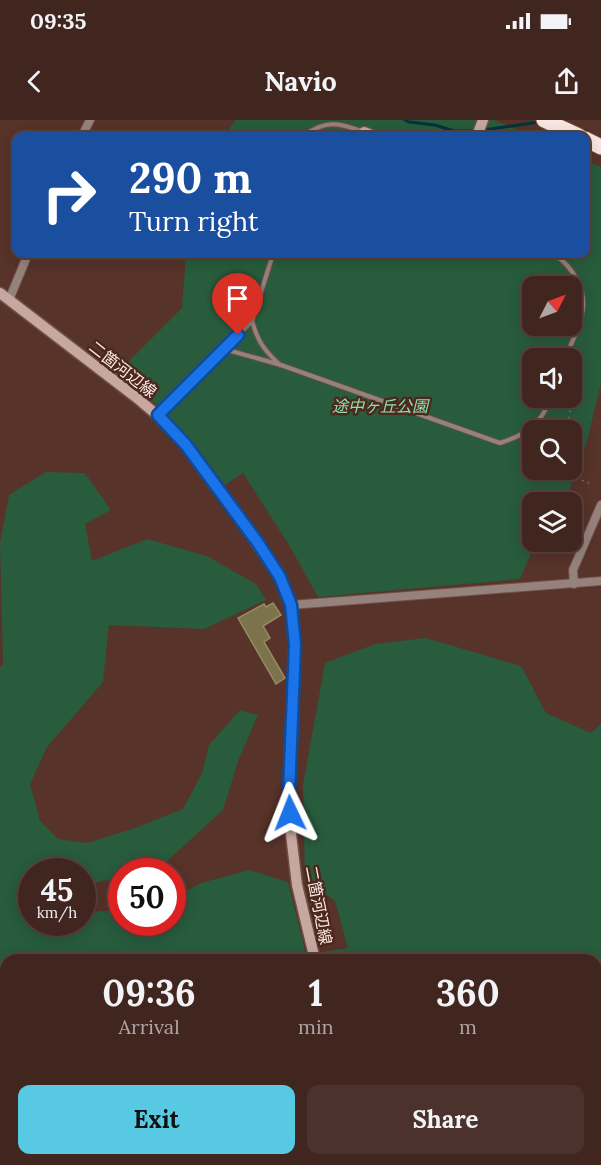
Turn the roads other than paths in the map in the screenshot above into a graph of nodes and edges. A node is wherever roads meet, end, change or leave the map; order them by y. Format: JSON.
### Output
{"nodes":[{"id":1,"x":544,"y":120,"type":"edge"},
{"id":2,"x":311,"y":132,"type":"edge"},
{"id":3,"x":363,"y":132,"type":"edge"},
{"id":4,"x":570,"y":132,"type":"edge"},
{"id":5,"x":26,"y":258,"type":"edge"},
{"id":6,"x":272,"y":258,"type":"edge"},
{"id":7,"x":560,"y":258,"type":"edge"},
{"id":8,"x":5,"y":296,"type":"edge"},
{"id":9,"x":252,"y":321,"type":"junction"},
{"id":10,"x":570,"y":348,"type":"edge"},
{"id":11,"x":224,"y":349,"type":"junction"},
{"id":12,"x":280,"y":365,"type":"junction"},
{"id":13,"x":546,"y":408,"type":"edge"},
{"id":14,"x":158,"y":415,"type":"junction"},
{"id":15,"x":601,"y":506,"type":"edge"},
{"id":16,"x":601,"y":581,"type":"edge"},
{"id":17,"x":574,"y":584,"type":"junction"},
{"id":18,"x":291,"y":605,"type":"junction"},
{"id":19,"x":314,"y":954,"type":"edge"}],
"edges":[{"from":1,"to":4,"type":"highway"},
{"from":2,"to":3,"type":"lane"},
{"from":5,"to":8,"type":"street"},
{"from":6,"to":9,"type":"lane"},
{"from":7,"to":10,"type":"lane"},
{"from":8,"to":14,"type":"main road","name":"二箇河辺線"},
{"from":9,"to":11,"type":"lane"},
{"from":9,"to":12,"type":"lane"},
{"from":11,"to":12,"type":"lane"},
{"from":11,"to":14,"type":"lane"},
{"from":12,"to":13,"type":"lane"},
{"from":14,"to":18,"type":"main road","name":"二箇河辺線"},
{"from":15,"to":17,"type":"street"},
{"from":16,"to":17,"type":"street"},
{"from":17,"to":18,"type":"street"},
{"from":18,"to":19,"type":"main road","name":"二箇河辺線"}]}
